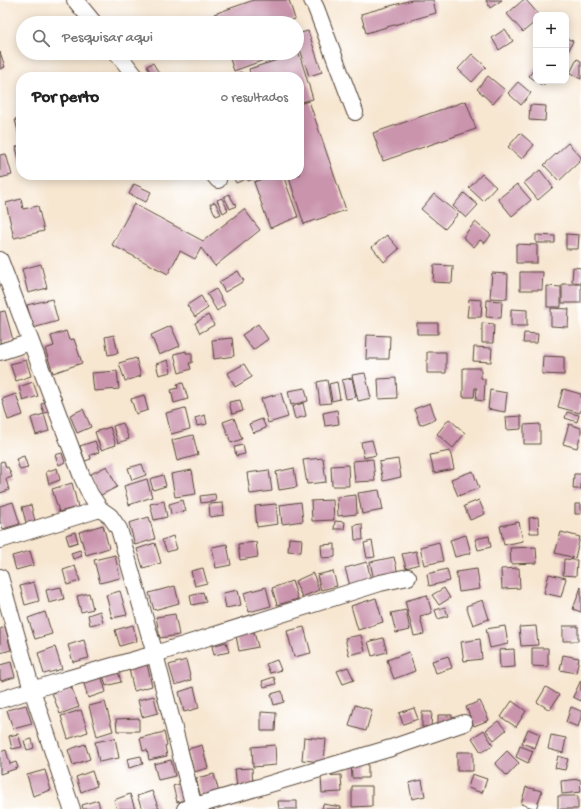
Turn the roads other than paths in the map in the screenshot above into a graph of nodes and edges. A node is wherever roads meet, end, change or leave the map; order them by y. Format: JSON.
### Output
{"nodes":[{"id":1,"x":75,"y":0,"type":"edge"},
{"id":2,"x":312,"y":0,"type":"edge"},
{"id":3,"x":88,"y":16,"type":"edge"},
{"id":4,"x":123,"y":60,"type":"edge"},
{"id":5,"x":132,"y":72,"type":"edge"},
{"id":6,"x":355,"y":112,"type":"dead end"},
{"id":7,"x":0,"y":260,"type":"edge"},
{"id":8,"x":32,"y":342,"type":"junction"},
{"id":9,"x":0,"y":352,"type":"edge"},
{"id":10,"x":100,"y":509,"type":"junction"},
{"id":11,"x":0,"y":540,"type":"edge"},
{"id":12,"x":0,"y":577,"type":"edge"},
{"id":13,"x":408,"y":577,"type":"dead end"},
{"id":14,"x":154,"y":654,"type":"junction"},
{"id":15,"x":32,"y":690,"type":"junction"},
{"id":16,"x":0,"y":700,"type":"edge"},
{"id":17,"x":464,"y":723,"type":"dead end"},
{"id":18,"x":190,"y":808,"type":"edge"},
{"id":19,"x":72,"y":809,"type":"edge"}],
"edges":[{"from":1,"to":3,"type":"street"},
{"from":2,"to":6,"type":"street"},
{"from":4,"to":5,"type":"street"},
{"from":7,"to":8,"type":"street"},
{"from":8,"to":9,"type":"street"},
{"from":8,"to":10,"type":"street"},
{"from":10,"to":11,"type":"street"},
{"from":10,"to":14,"type":"street"},
{"from":12,"to":15,"type":"street"},
{"from":13,"to":14,"type":"street"},
{"from":14,"to":15,"type":"street"},
{"from":14,"to":18,"type":"street"},
{"from":15,"to":16,"type":"street"},
{"from":15,"to":19,"type":"street"},
{"from":17,"to":18,"type":"street"}]}
